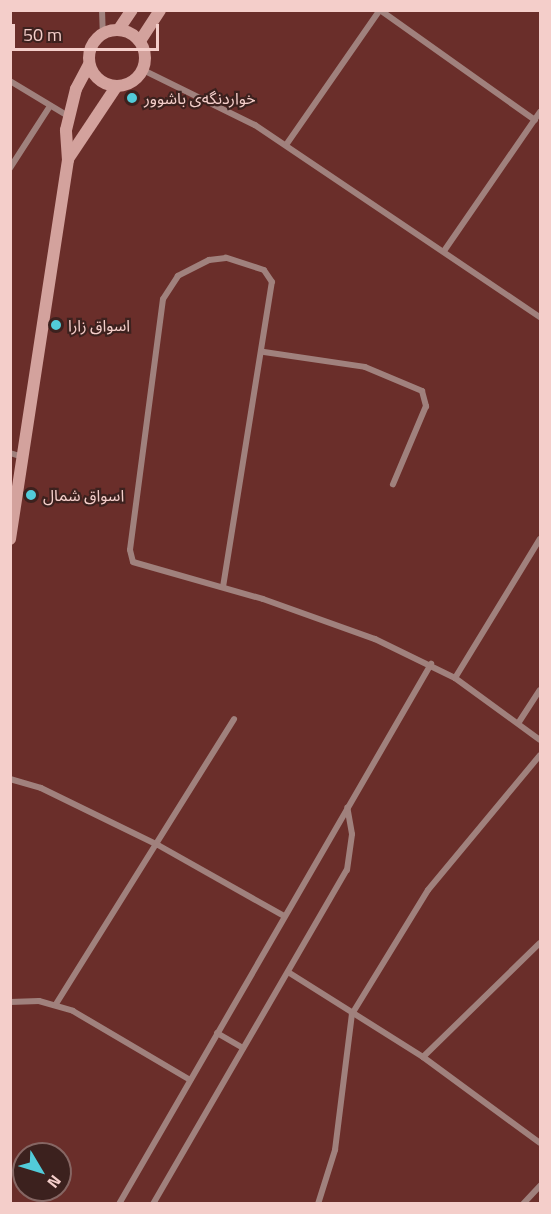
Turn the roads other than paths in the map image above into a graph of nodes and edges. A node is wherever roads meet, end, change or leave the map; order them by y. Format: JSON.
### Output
{"nodes":[{"id":1,"x":102,"y":10,"type":"edge"},
{"id":2,"x":132,"y":10,"type":"edge"},
{"id":3,"x":160,"y":10,"type":"edge"},
{"id":4,"x":380,"y":11,"type":"edge"},
{"id":5,"x":119,"y":29,"type":"junction"},
{"id":6,"x":103,"y":33,"type":"junction"},
{"id":7,"x":140,"y":41,"type":"junction"},
{"id":8,"x":90,"y":66,"type":"junction"},
{"id":9,"x":143,"y":70,"type":"junction"},
{"id":10,"x":10,"y":81,"type":"edge"},
{"id":11,"x":116,"y":87,"type":"junction"},
{"id":12,"x":50,"y":106,"type":"junction"},
{"id":13,"x":540,"y":112,"type":"edge"},
{"id":14,"x":68,"y":116,"type":"junction"},
{"id":15,"x":535,"y":120,"type":"junction"},
{"id":16,"x":286,"y":146,"type":"junction"},
{"id":17,"x":68,"y":160,"type":"junction"},
{"id":18,"x":10,"y":168,"type":"edge"},
{"id":19,"x":444,"y":251,"type":"junction"},
{"id":20,"x":540,"y":317,"type":"edge"},
{"id":21,"x":264,"y":352,"type":"junction"},
{"id":22,"x":17,"y":455,"type":"edge"},
{"id":23,"x":393,"y":484,"type":"dead end"},
{"id":24,"x":14,"y":500,"type":"edge"},
{"id":25,"x":10,"y":539,"type":"edge"},
{"id":26,"x":540,"y":539,"type":"edge"},
{"id":27,"x":223,"y":587,"type":"junction"},
{"id":28,"x":431,"y":664,"type":"junction"},
{"id":29,"x":455,"y":678,"type":"junction"},
{"id":30,"x":540,"y":690,"type":"edge"},
{"id":31,"x":234,"y":719,"type":"dead end"},
{"id":32,"x":519,"y":722,"type":"junction"},
{"id":33,"x":540,"y":740,"type":"edge"},
{"id":34,"x":540,"y":755,"type":"edge"},
{"id":35,"x":10,"y":779,"type":"edge"},
{"id":36,"x":347,"y":806,"type":"junction"},
{"id":37,"x":158,"y":845,"type":"junction"},
{"id":38,"x":284,"y":916,"type":"junction"},
{"id":39,"x":540,"y":943,"type":"edge"},
{"id":40,"x":288,"y":972,"type":"junction"},
{"id":41,"x":10,"y":1002,"type":"edge"},
{"id":42,"x":56,"y":1004,"type":"junction"},
{"id":43,"x":352,"y":1014,"type":"junction"},
{"id":44,"x":217,"y":1033,"type":"junction"},
{"id":45,"x":243,"y":1048,"type":"junction"},
{"id":46,"x":423,"y":1058,"type":"junction"},
{"id":47,"x":190,"y":1080,"type":"junction"},
{"id":48,"x":540,"y":1143,"type":"edge"},
{"id":49,"x":540,"y":1186,"type":"edge"},
{"id":50,"x":119,"y":1203,"type":"edge"},
{"id":51,"x":153,"y":1203,"type":"edge"},
{"id":52,"x":318,"y":1203,"type":"edge"},
{"id":53,"x":523,"y":1203,"type":"edge"}],
"edges":[{"from":1,"to":6,"type":"street"},
{"from":2,"to":5,"type":"street"},
{"from":3,"to":7,"type":"street"},
{"from":4,"to":15,"type":"street"},
{"from":4,"to":16,"type":"street"},
{"from":5,"to":6,"type":"street"},
{"from":5,"to":7,"type":"street"},
{"from":6,"to":8,"type":"street"},
{"from":7,"to":9,"type":"street"},
{"from":8,"to":11,"type":"street"},
{"from":8,"to":14,"type":"street"},
{"from":9,"to":11,"type":"street"},
{"from":9,"to":16,"type":"street"},
{"from":10,"to":12,"type":"street"},
{"from":11,"to":17,"type":"street"},
{"from":12,"to":14,"type":"street"},
{"from":12,"to":18,"type":"street"},
{"from":13,"to":15,"type":"street"},
{"from":14,"to":17,"type":"street"},
{"from":15,"to":19,"type":"street"},
{"from":16,"to":19,"type":"street"},
{"from":17,"to":22,"type":"street"},
{"from":19,"to":20,"type":"street"},
{"from":21,"to":23,"type":"street"},
{"from":21,"to":27,"type":"street"},
{"from":21,"to":27,"type":"street"},
{"from":22,"to":24,"type":"street"},
{"from":24,"to":25,"type":"street"},
{"from":26,"to":29,"type":"street"},
{"from":27,"to":28,"type":"street"},
{"from":28,"to":29,"type":"street"},
{"from":28,"to":36,"type":"street"},
{"from":29,"to":32,"type":"street"},
{"from":30,"to":32,"type":"street"},
{"from":31,"to":37,"type":"street"},
{"from":32,"to":33,"type":"street"},
{"from":34,"to":43,"type":"street"},
{"from":35,"to":37,"type":"street"},
{"from":36,"to":38,"type":"street"},
{"from":36,"to":40,"type":"street"},
{"from":37,"to":38,"type":"street"},
{"from":37,"to":42,"type":"street"},
{"from":38,"to":44,"type":"street"},
{"from":39,"to":46,"type":"street"},
{"from":40,"to":43,"type":"street"},
{"from":40,"to":45,"type":"street"},
{"from":41,"to":42,"type":"street"},
{"from":42,"to":47,"type":"street"},
{"from":43,"to":46,"type":"street"},
{"from":43,"to":52,"type":"street"},
{"from":44,"to":45,"type":"street"},
{"from":44,"to":47,"type":"street"},
{"from":45,"to":51,"type":"street"},
{"from":46,"to":48,"type":"street"},
{"from":47,"to":50,"type":"street"},
{"from":49,"to":53,"type":"street"}]}
